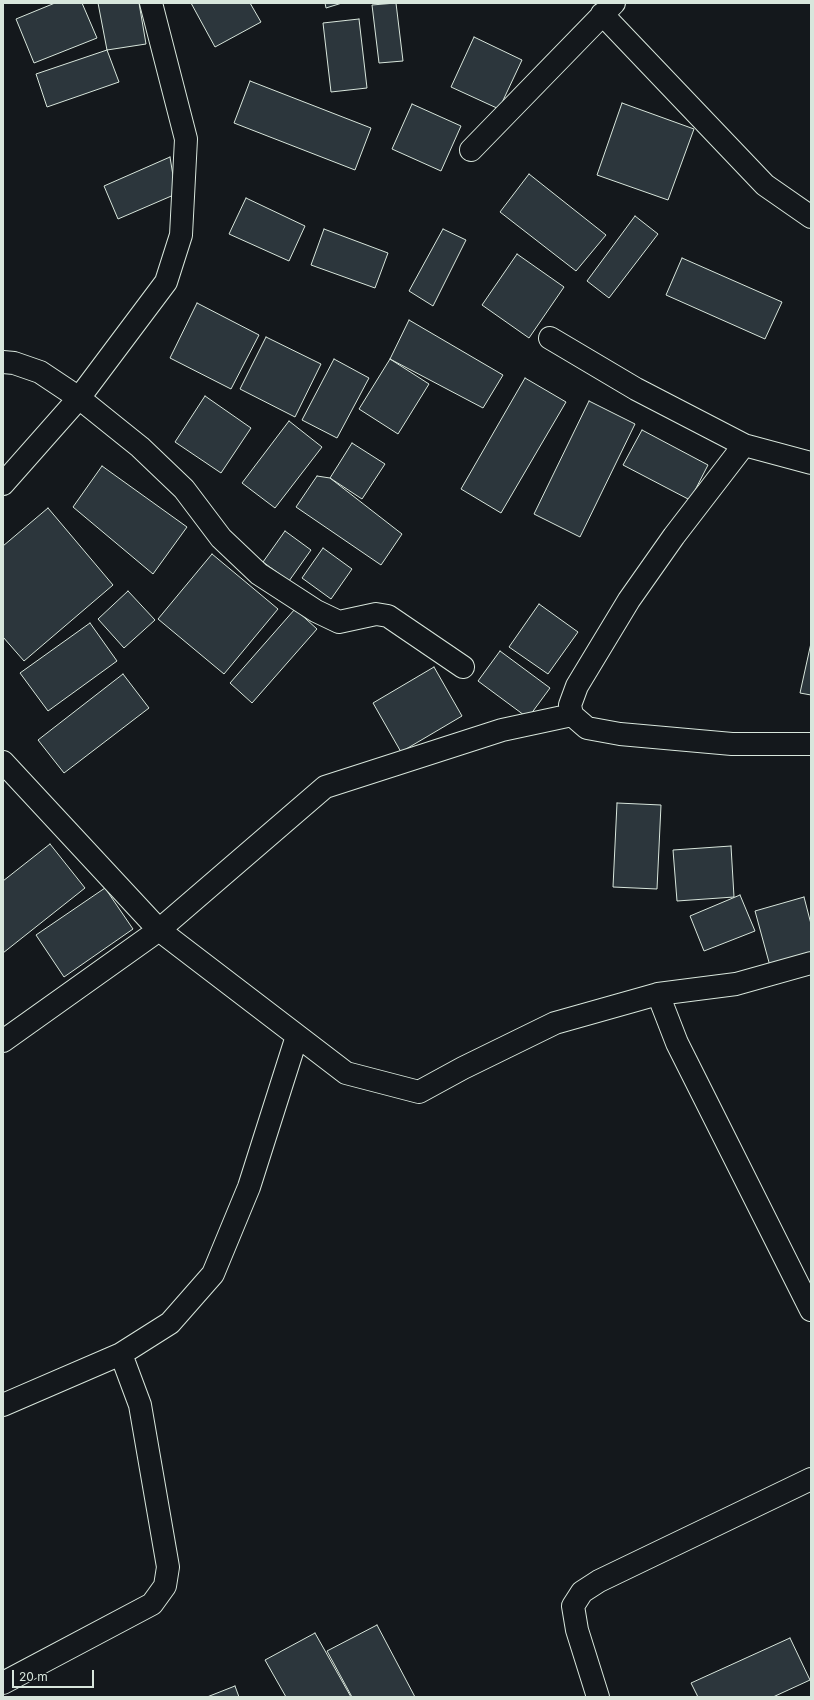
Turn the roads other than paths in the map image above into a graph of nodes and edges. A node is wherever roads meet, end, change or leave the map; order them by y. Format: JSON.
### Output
{"nodes":[{"id":1,"x":152,"y":3,"type":"edge"},
{"id":2,"x":608,"y":9,"type":"edge"},
{"id":3,"x":471,"y":150,"type":"dead end"},
{"id":4,"x":811,"y":217,"type":"edge"},
{"id":5,"x":550,"y":338,"type":"dead end"},
{"id":6,"x":3,"y":362,"type":"edge"},
{"id":7,"x":79,"y":398,"type":"junction"},
{"id":8,"x":744,"y":445,"type":"junction"},
{"id":9,"x":811,"y":463,"type":"edge"},
{"id":10,"x":3,"y":484,"type":"edge"},
{"id":11,"x":462,"y":668,"type":"dead end"},
{"id":12,"x":572,"y":716,"type":"junction"},
{"id":13,"x":811,"y":744,"type":"edge"},
{"id":14,"x":3,"y":762,"type":"edge"},
{"id":15,"x":159,"y":930,"type":"junction"},
{"id":16,"x":811,"y":962,"type":"edge"},
{"id":17,"x":658,"y":994,"type":"junction"},
{"id":18,"x":297,"y":1036,"type":"junction"},
{"id":19,"x":3,"y":1041,"type":"edge"},
{"id":20,"x":811,"y":1310,"type":"edge"},
{"id":21,"x":121,"y":1354,"type":"junction"},
{"id":22,"x":3,"y":1405,"type":"edge"},
{"id":23,"x":811,"y":1480,"type":"edge"},
{"id":24,"x":3,"y":1683,"type":"edge"},
{"id":25,"x":598,"y":1697,"type":"edge"}],
"edges":[{"from":1,"to":7,"type":"street"},
{"from":2,"to":3,"type":"street"},
{"from":2,"to":4,"type":"street"},
{"from":5,"to":8,"type":"street"},
{"from":6,"to":7,"type":"street"},
{"from":7,"to":10,"type":"street"},
{"from":7,"to":11,"type":"street"},
{"from":8,"to":9,"type":"street"},
{"from":8,"to":12,"type":"street"},
{"from":12,"to":13,"type":"street"},
{"from":12,"to":15,"type":"street"},
{"from":14,"to":15,"type":"street"},
{"from":15,"to":18,"type":"street"},
{"from":15,"to":19,"type":"street"},
{"from":16,"to":17,"type":"street"},
{"from":17,"to":18,"type":"street"},
{"from":17,"to":20,"type":"street"},
{"from":18,"to":21,"type":"street"},
{"from":21,"to":22,"type":"street"},
{"from":21,"to":24,"type":"street"},
{"from":23,"to":25,"type":"street"}]}
